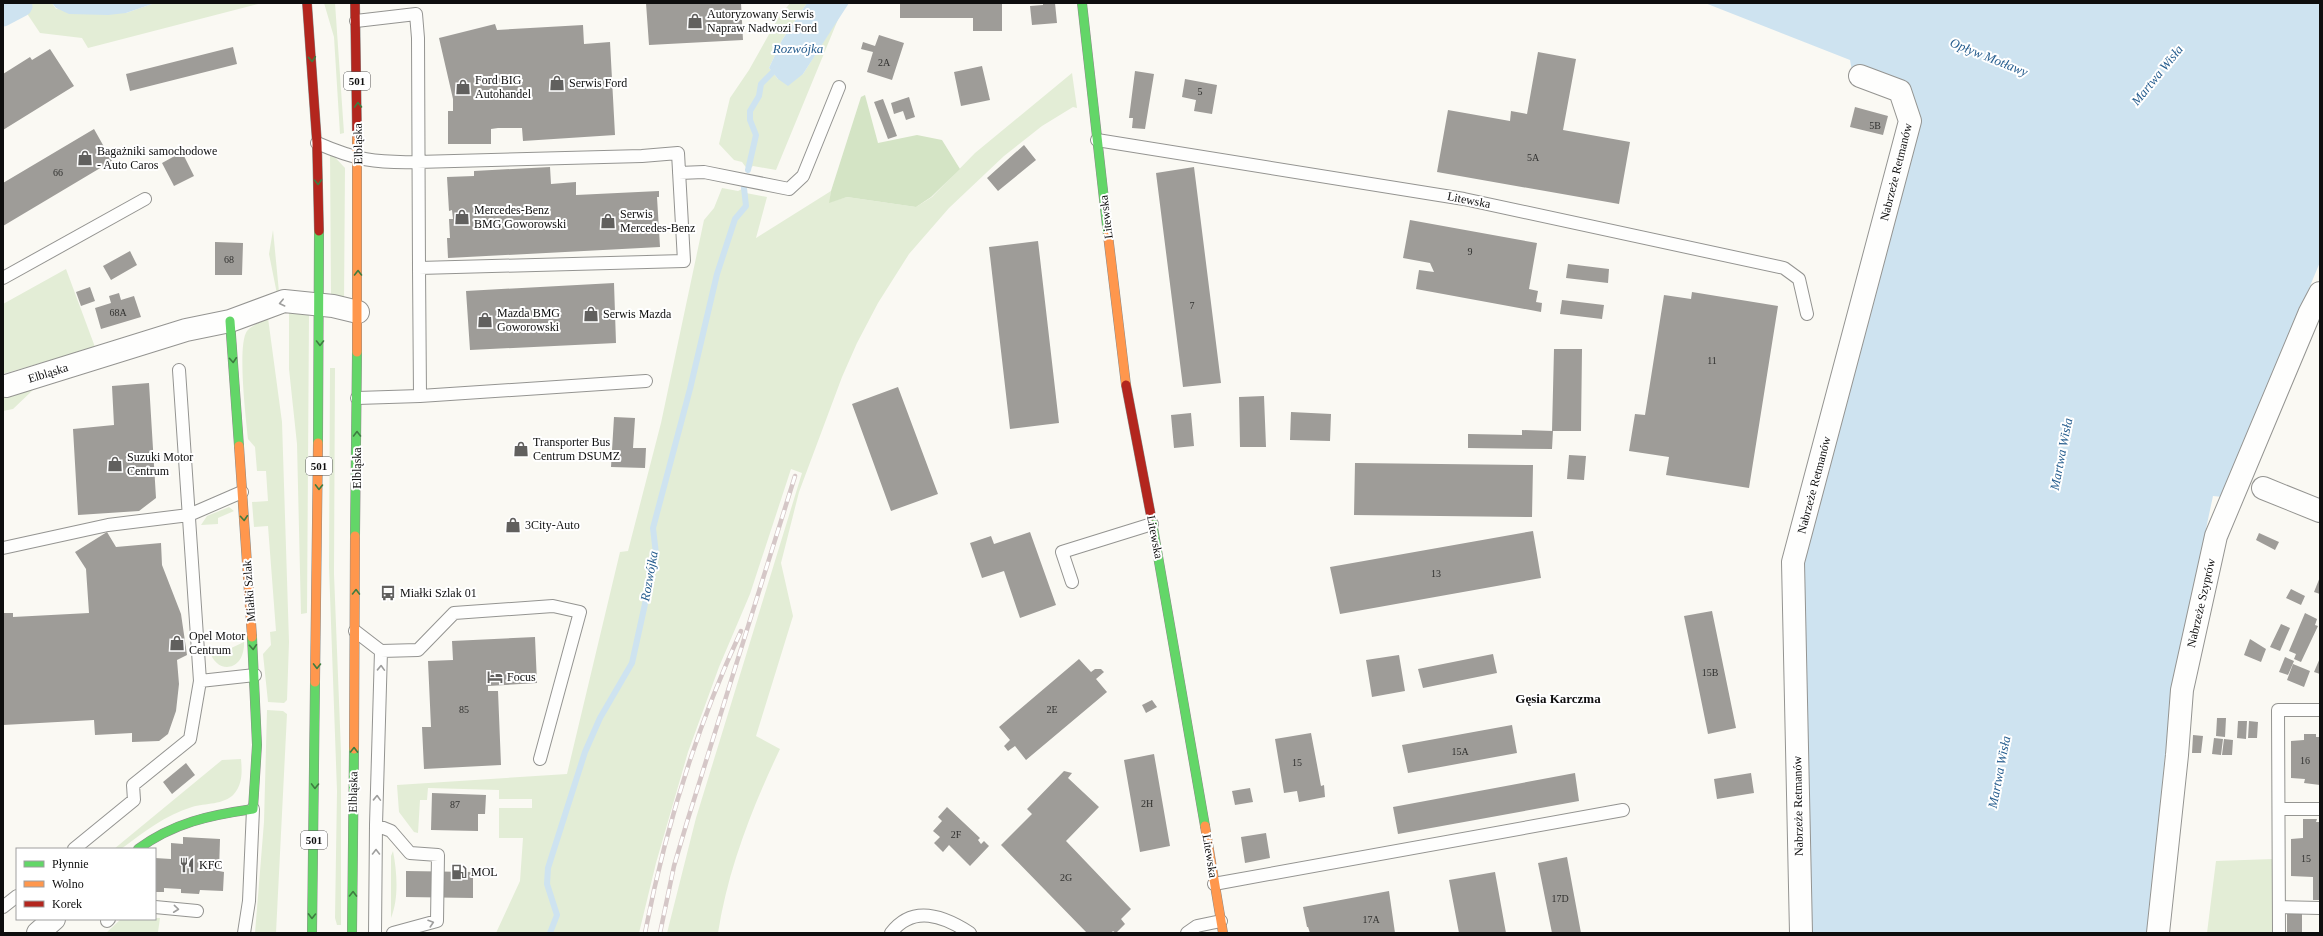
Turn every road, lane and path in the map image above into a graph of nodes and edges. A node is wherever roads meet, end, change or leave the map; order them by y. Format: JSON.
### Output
{"nodes":[{"id":1,"x":307,"y":3,"type":"edge"},
{"id":2,"x":355,"y":3,"type":"edge"},
{"id":3,"x":1082,"y":3,"type":"edge"},
{"id":4,"x":356,"y":21,"type":"junction"},
{"id":5,"x":1860,"y":76,"type":"dead end"},
{"id":6,"x":839,"y":87,"type":"dead end"},
{"id":7,"x":1097,"y":140,"type":"junction"},
{"id":8,"x":317,"y":143,"type":"junction"},
{"id":9,"x":359,"y":158,"type":"junction"},
{"id":10,"x":417,"y":162,"type":"junction"},
{"id":11,"x":679,"y":173,"type":"junction"},
{"id":12,"x":145,"y":199,"type":"dead end"},
{"id":13,"x":419,"y":268,"type":"junction"},
{"id":14,"x":3,"y":278,"type":"edge"},
{"id":15,"x":2320,"y":294,"type":"edge"},
{"id":16,"x":320,"y":304,"type":"junction"},
{"id":17,"x":358,"y":312,"type":"junction"},
{"id":18,"x":1807,"y":314,"type":"dead end"},
{"id":19,"x":230,"y":321,"type":"junction"},
{"id":20,"x":179,"y":370,"type":"dead end"},
{"id":21,"x":646,"y":381,"type":"dead end"},
{"id":22,"x":4,"y":386,"type":"edge"},
{"id":23,"x":420,"y":396,"type":"junction"},
{"id":24,"x":357,"y":398,"type":"junction"},
{"id":25,"x":2263,"y":488,"type":"dead end"},
{"id":26,"x":242,"y":492,"type":"junction"},
{"id":27,"x":2320,"y":511,"type":"edge"},
{"id":28,"x":188,"y":515,"type":"junction"},
{"id":29,"x":1152,"y":524,"type":"junction"},
{"id":30,"x":3,"y":548,"type":"edge"},
{"id":31,"x":1072,"y":582,"type":"dead end"},
{"id":32,"x":355,"y":631,"type":"junction"},
{"id":33,"x":381,"y":651,"type":"junction"},
{"id":34,"x":255,"y":675,"type":"junction"},
{"id":35,"x":200,"y":681,"type":"junction"},
{"id":36,"x":2320,"y":710,"type":"edge"},
{"id":37,"x":540,"y":759,"type":"dead end"},
{"id":38,"x":253,"y":809,"type":"junction"},
{"id":39,"x":2279,"y":809,"type":"junction"},
{"id":40,"x":2320,"y":809,"type":"edge"},
{"id":41,"x":1623,"y":810,"type":"dead end"},
{"id":42,"x":376,"y":825,"type":"junction"},
{"id":43,"x":75,"y":848,"type":"edge"},
{"id":44,"x":139,"y":848,"type":"edge"},
{"id":45,"x":1214,"y":884,"type":"junction"},
{"id":46,"x":16,"y":897,"type":"edge"},
{"id":47,"x":3,"y":907,"type":"edge"},
{"id":48,"x":156,"y":907,"type":"edge"},
{"id":49,"x":2279,"y":907,"type":"junction"},
{"id":50,"x":2320,"y":908,"type":"edge"},
{"id":51,"x":197,"y":911,"type":"dead end"},
{"id":52,"x":53,"y":920,"type":"edge"},
{"id":53,"x":1222,"y":927,"type":"edge"},
{"id":54,"x":38,"y":933,"type":"edge"},
{"id":55,"x":244,"y":933,"type":"edge"},
{"id":56,"x":312,"y":933,"type":"edge"},
{"id":57,"x":352,"y":933,"type":"edge"},
{"id":58,"x":375,"y":933,"type":"edge"},
{"id":59,"x":393,"y":933,"type":"edge"},
{"id":60,"x":891,"y":933,"type":"edge"},
{"id":61,"x":970,"y":933,"type":"edge"},
{"id":62,"x":1187,"y":933,"type":"edge"},
{"id":63,"x":1801,"y":933,"type":"edge"},
{"id":64,"x":2158,"y":933,"type":"edge"},
{"id":65,"x":2279,"y":933,"type":"edge"}],
"edges":[{"from":1,"to":8,"type":"main road","number":"501","one_way":true},
{"from":2,"to":4,"type":"main road","name":"Elbląska","number":"501"},
{"from":3,"to":7,"type":"main road","name":"Litewska"},
{"from":9,"to":4,"type":"main road","name":"Elbląska","number":"501","one_way":true},
{"from":4,"to":10,"type":"lane"},
{"from":5,"to":63,"type":"street","name":"Nabrzeże Retmanów"},
{"from":6,"to":11,"type":"lane"},
{"from":7,"to":18,"type":"lane","name":"Litewska"},
{"from":7,"to":29,"type":"main road","name":"Litewska"},
{"from":8,"to":9,"type":"lane"},
{"from":8,"to":16,"type":"main road","number":"501","one_way":true},
{"from":9,"to":10,"type":"lane"},
{"from":17,"to":9,"type":"main road","name":"Elbląska","number":"501","one_way":true},
{"from":10,"to":11,"type":"lane"},
{"from":10,"to":13,"type":"lane"},
{"from":11,"to":13,"type":"lane"},
{"from":12,"to":14,"type":"lane"},
{"from":13,"to":23,"type":"lane"},
{"from":15,"to":64,"type":"street","name":"Nabrzeże Szyprów"},
{"from":16,"to":17,"type":"street","name":"Elbląska"},
{"from":16,"to":19,"type":"street","name":"Elbląska","one_way":true},
{"from":16,"to":56,"type":"main road","number":"501","one_way":true},
{"from":17,"to":24,"type":"main road","name":"Elbląska","number":"501"},
{"from":19,"to":22,"type":"street","name":"Elbląska"},
{"from":19,"to":26,"type":"main road","name":"Miałki Szlak","one_way":true},
{"from":20,"to":28,"type":"lane"},
{"from":21,"to":23,"type":"lane"},
{"from":23,"to":24,"type":"lane"},
{"from":32,"to":24,"type":"main road","name":"Elbląska","number":"501","one_way":true},
{"from":25,"to":27,"type":"street"},
{"from":26,"to":28,"type":"lane"},
{"from":26,"to":34,"type":"main road","name":"Miałki Szlak","one_way":true},
{"from":28,"to":30,"type":"lane"},
{"from":28,"to":35,"type":"lane"},
{"from":29,"to":31,"type":"lane"},
{"from":29,"to":45,"type":"main road","name":"Litewska"},
{"from":32,"to":33,"type":"lane"},
{"from":57,"to":32,"type":"main road","name":"Elbląska","number":"501","one_way":true},
{"from":33,"to":37,"type":"lane"},
{"from":42,"to":33,"type":"lane","one_way":true},
{"from":34,"to":35,"type":"lane"},
{"from":34,"to":38,"type":"main road","name":"Miałki Szlak"},
{"from":35,"to":43,"type":"lane"},
{"from":36,"to":39,"type":"lane"},
{"from":38,"to":44,"type":"main road"},
{"from":38,"to":55,"type":"lane"},
{"from":39,"to":40,"type":"lane"},
{"from":39,"to":49,"type":"lane"},
{"from":41,"to":45,"type":"lane"},
{"from":58,"to":42,"type":"lane","one_way":true},
{"from":59,"to":42,"type":"lane","one_way":true},
{"from":45,"to":53,"type":"main road","name":"Litewska"},
{"from":46,"to":47,"type":"lane"},
{"from":48,"to":51,"type":"lane","one_way":true},
{"from":49,"to":50,"type":"lane"},
{"from":49,"to":65,"type":"lane"},
{"from":52,"to":54,"type":"street"},
{"from":53,"to":62,"type":"lane"},
{"from":60,"to":61,"type":"lane"}]}
